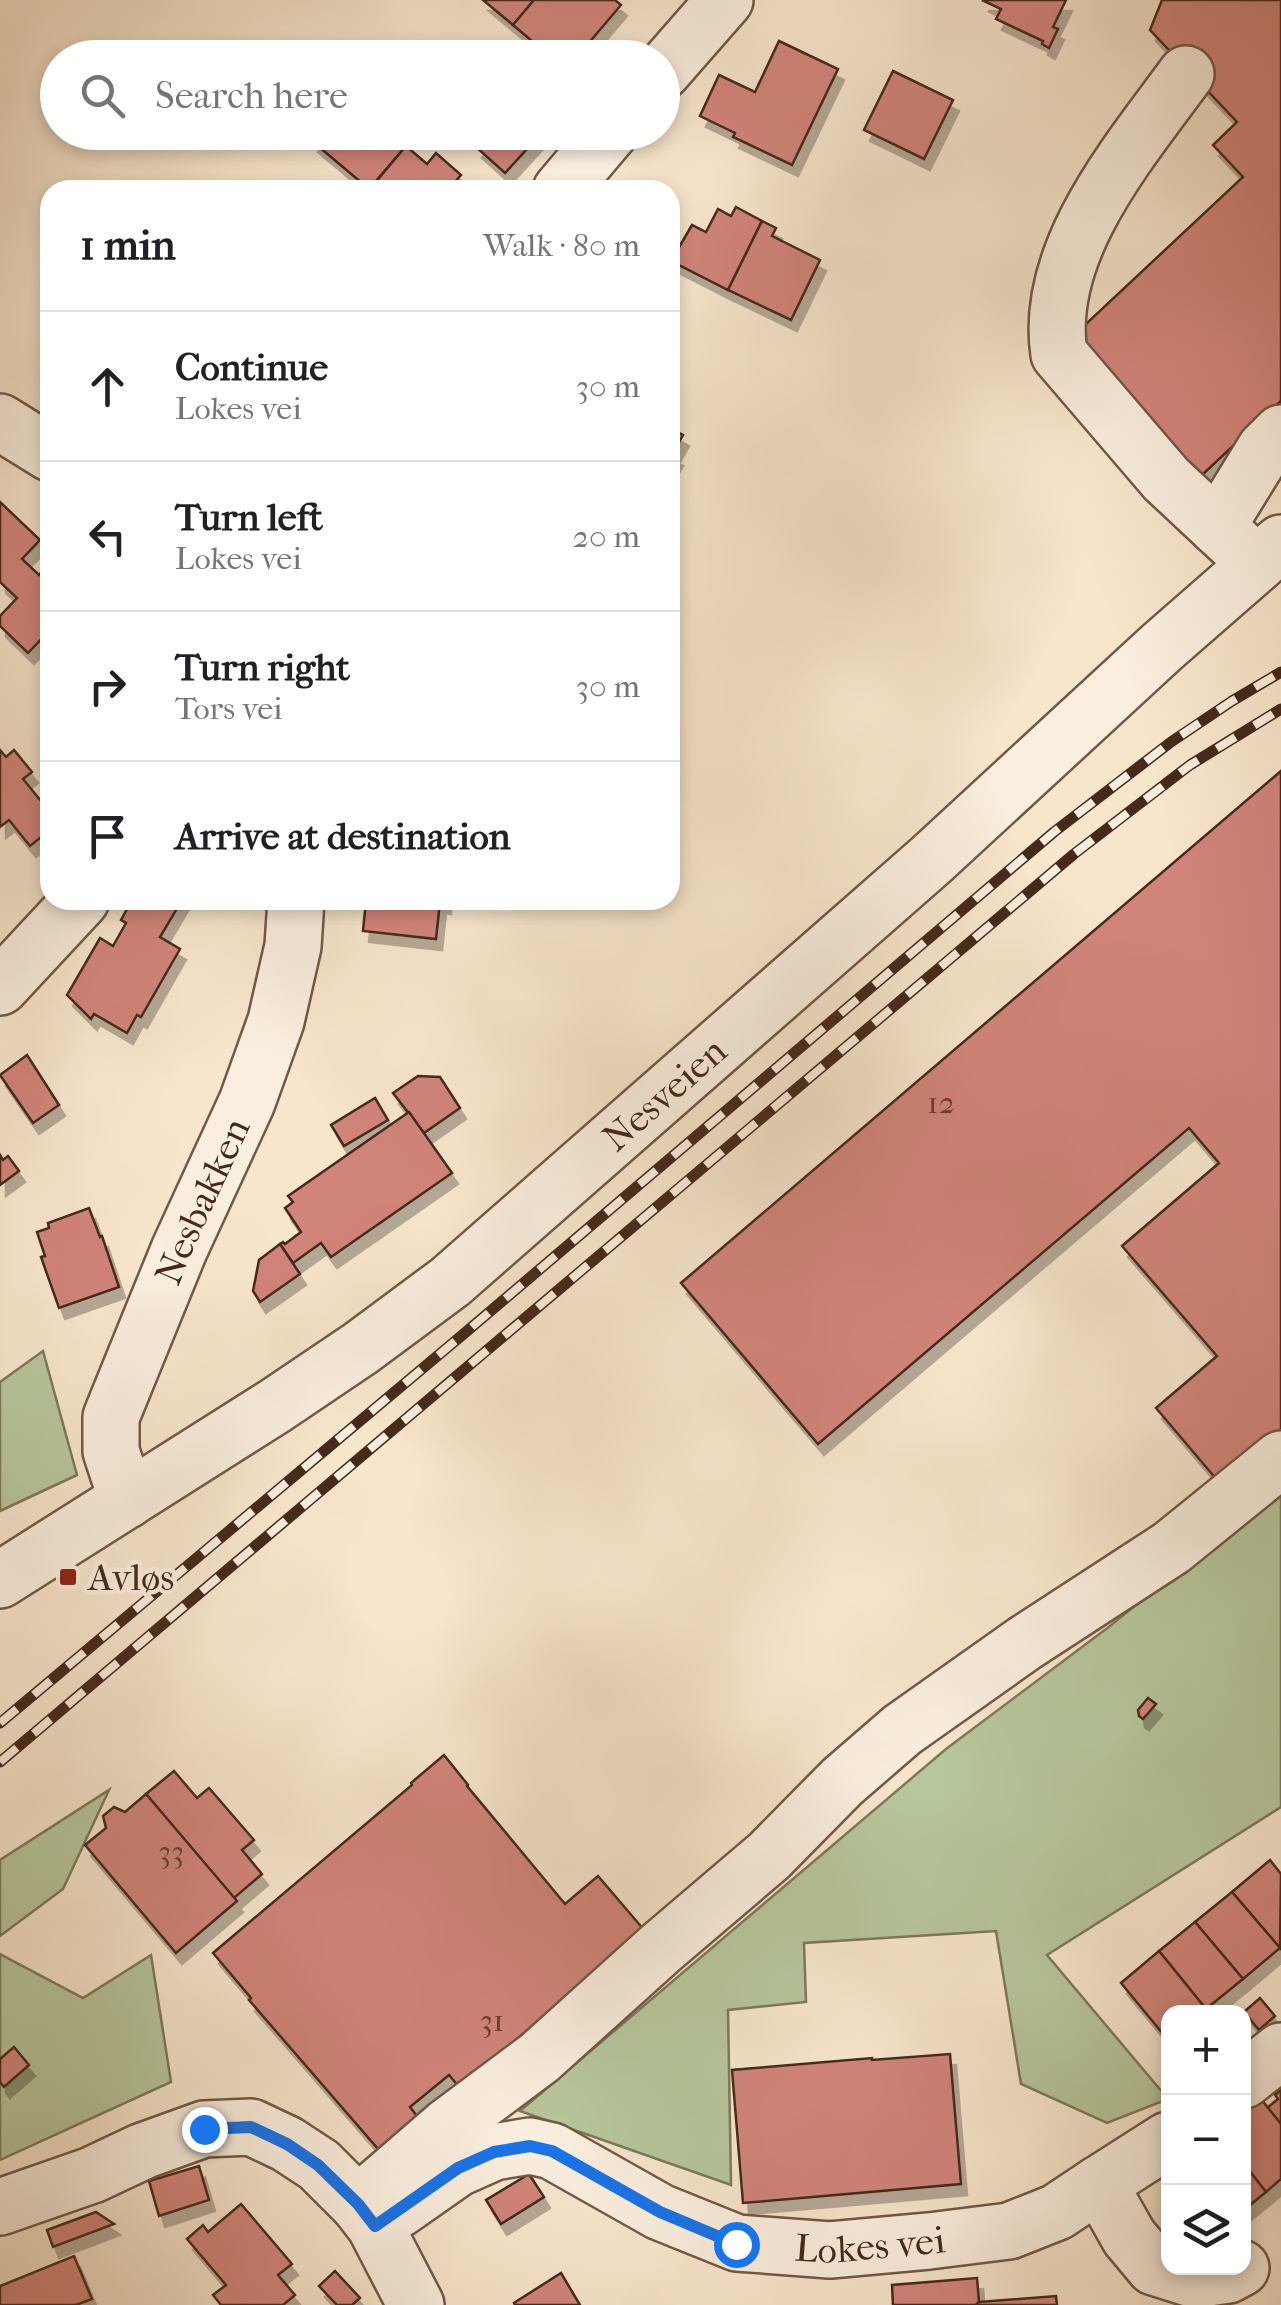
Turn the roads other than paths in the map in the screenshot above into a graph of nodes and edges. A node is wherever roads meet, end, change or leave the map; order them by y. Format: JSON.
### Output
{"nodes":[{"id":1,"x":725,"y":0,"type":"edge"},
{"id":2,"x":680,"y":51,"type":"edge"},
{"id":3,"x":1186,"y":74,"type":"dead end"},
{"id":4,"x":595,"y":150,"type":"edge"},
{"id":5,"x":569,"y":180,"type":"edge"},
{"id":6,"x":0,"y":422,"type":"edge"},
{"id":7,"x":1281,"y":434,"type":"edge"},
{"id":8,"x":40,"y":447,"type":"edge"},
{"id":9,"x":1217,"y":527,"type":"junction"},
{"id":10,"x":1269,"y":553,"type":"edge"},
{"id":11,"x":72,"y":910,"type":"edge"},
{"id":12,"x":295,"y":910,"type":"edge"},
{"id":13,"x":0,"y":987,"type":"edge"},
{"id":14,"x":1281,"y":1459,"type":"edge"},
{"id":15,"x":127,"y":1500,"type":"junction"},
{"id":16,"x":0,"y":1580,"type":"edge"},
{"id":17,"x":1281,"y":2051,"type":"edge"},
{"id":18,"x":1251,"y":2075,"type":"edge"},
{"id":19,"x":1161,"y":2144,"type":"edge"},
{"id":20,"x":1099,"y":2184,"type":"junction"},
{"id":21,"x":0,"y":2208,"type":"edge"},
{"id":22,"x":366,"y":2215,"type":"junction"},
{"id":23,"x":1281,"y":2246,"type":"edge"},
{"id":24,"x":1251,"y":2262,"type":"edge"},
{"id":25,"x":1161,"y":2269,"type":"edge"},
{"id":26,"x":1179,"y":2275,"type":"edge"},
{"id":27,"x":1222,"y":2275,"type":"edge"},
{"id":28,"x":416,"y":2305,"type":"edge"}],
"edges":[{"from":1,"to":2,"type":"street"},
{"from":3,"to":9,"type":"street"},
{"from":4,"to":5,"type":"street"},
{"from":6,"to":8,"type":"street"},
{"from":7,"to":9,"type":"street"},
{"from":9,"to":10,"type":"street"},
{"from":10,"to":15,"type":"street","name":"Nesveien"},
{"from":11,"to":13,"type":"street"},
{"from":12,"to":15,"type":"street","name":"Nesbakken"},
{"from":14,"to":22,"type":"street"},
{"from":15,"to":16,"type":"street","name":"Nesveien"},
{"from":17,"to":18,"type":"street"},
{"from":19,"to":20,"type":"street","name":"Lokes vei"},
{"from":20,"to":22,"type":"street","name":"Lokes vei"},
{"from":20,"to":25,"type":"street"},
{"from":21,"to":22,"type":"street"},
{"from":22,"to":28,"type":"street"},
{"from":23,"to":24,"type":"street"},
{"from":26,"to":27,"type":"street"}]}
